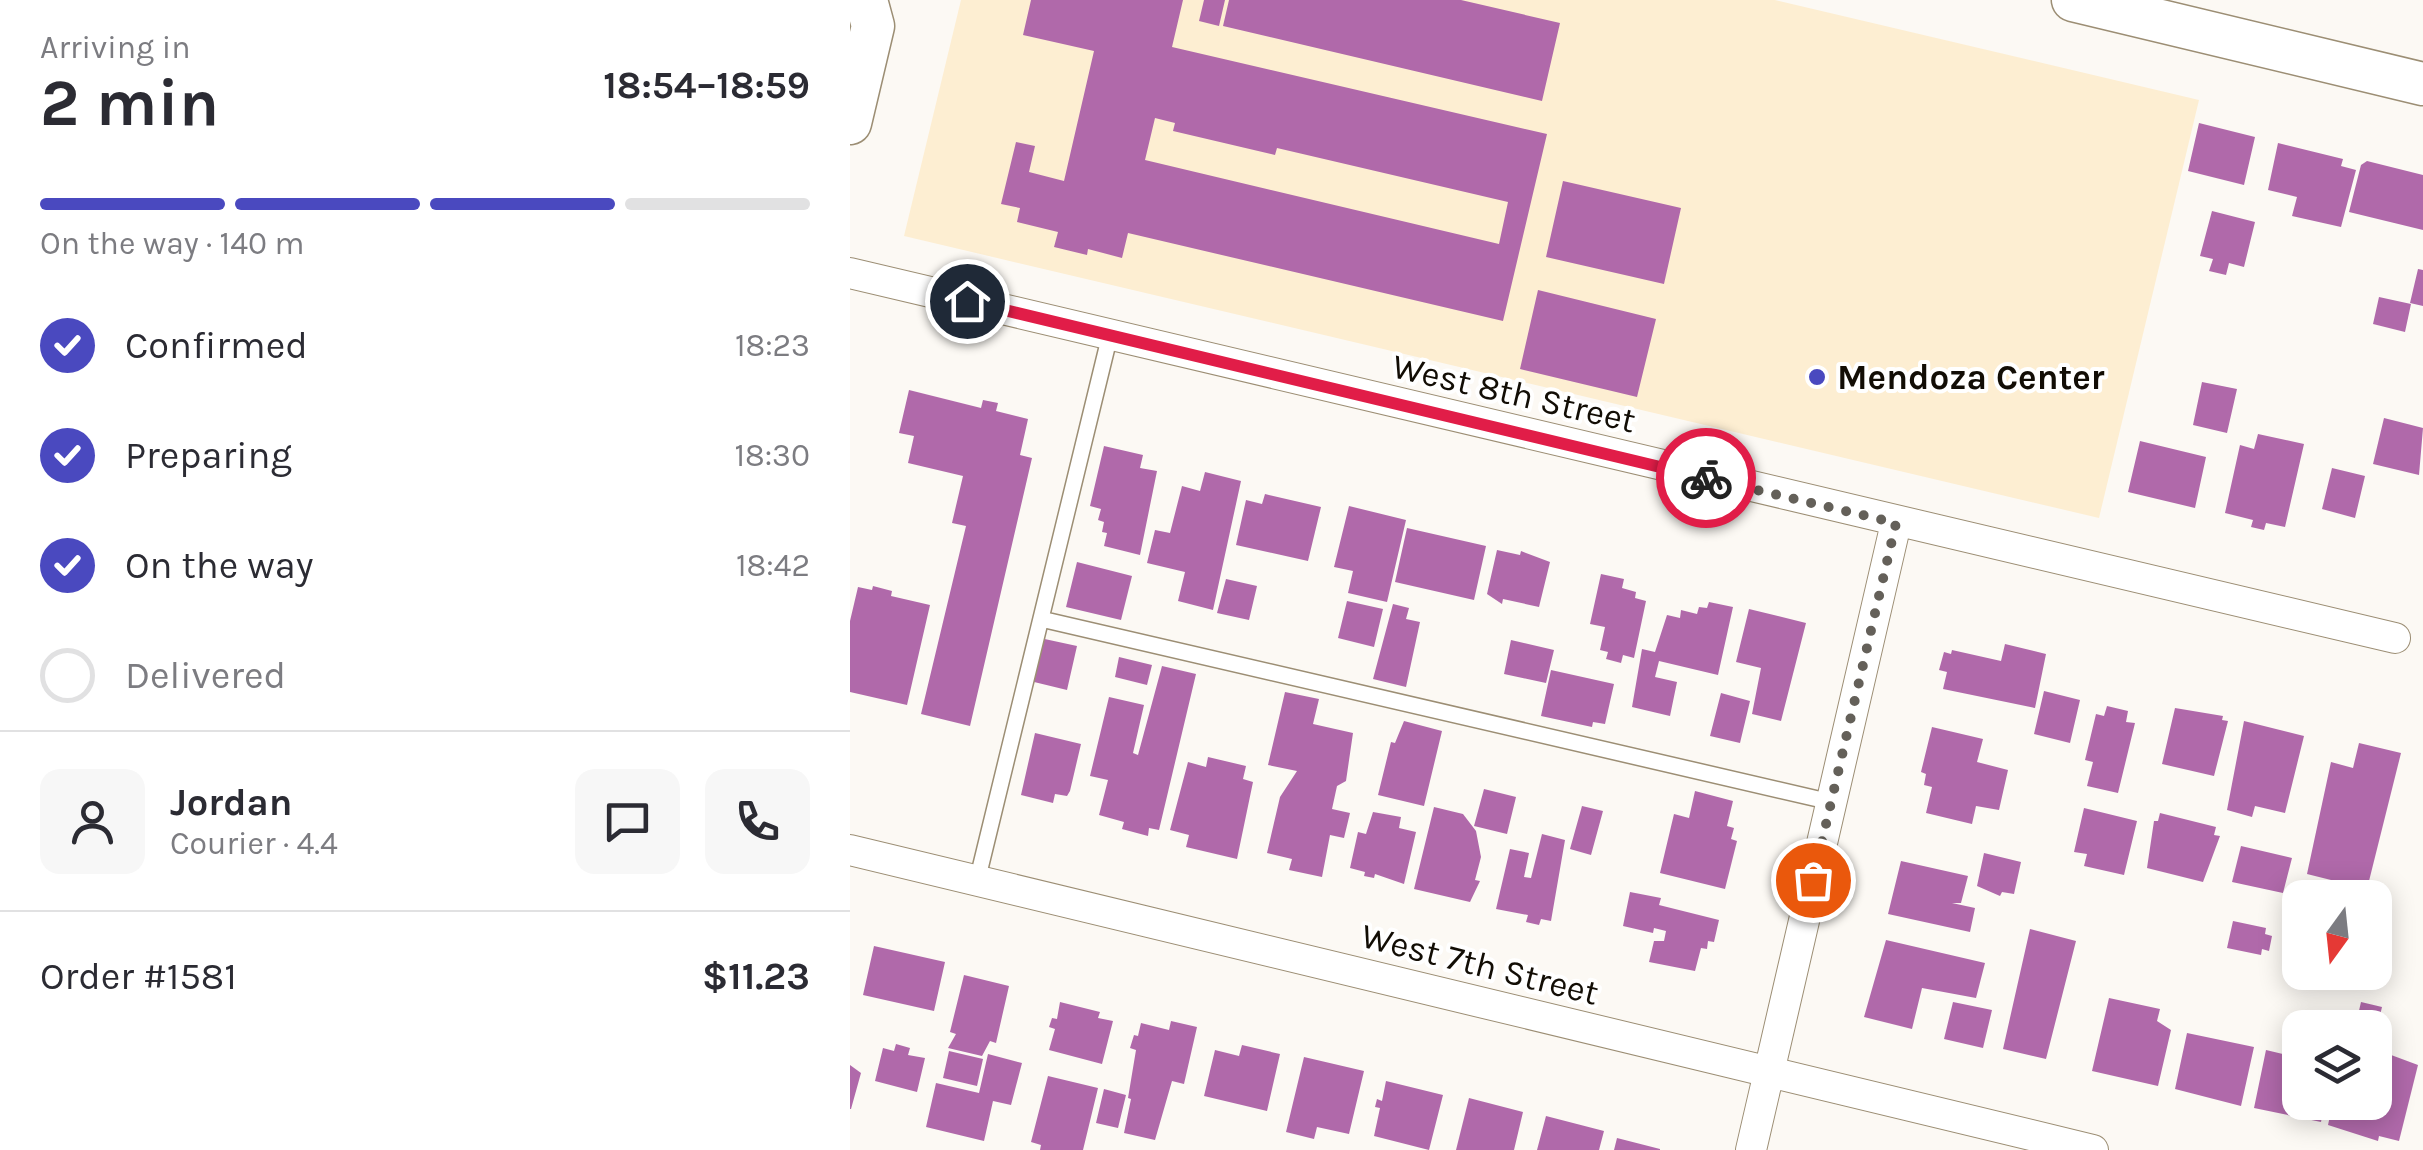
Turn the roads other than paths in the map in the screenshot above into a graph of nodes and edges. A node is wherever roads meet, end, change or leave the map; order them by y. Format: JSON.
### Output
{"nodes":[{"id":1,"x":2073,"y":0,"type":"edge"},
{"id":2,"x":879,"y":9,"type":"edge"},
{"id":3,"x":2423,"y":84,"type":"edge"},
{"id":4,"x":850,"y":123,"type":"edge"},
{"id":5,"x":850,"y":273,"type":"edge"},
{"id":6,"x":1110,"y":335,"type":"junction"},
{"id":7,"x":1896,"y":523,"type":"junction"},
{"id":8,"x":1041,"y":619,"type":"junction"},
{"id":9,"x":2395,"y":638,"type":"dead end"},
{"id":10,"x":1831,"y":802,"type":"junction"},
{"id":11,"x":850,"y":850,"type":"edge"},
{"id":12,"x":977,"y":881,"type":"junction"},
{"id":13,"x":1768,"y":1073,"type":"junction"},
{"id":14,"x":1751,"y":1150,"type":"edge"},
{"id":15,"x":2093,"y":1150,"type":"edge"}],
"edges":[{"from":1,"to":3,"type":"street"},
{"from":2,"to":4,"type":"street"},
{"from":5,"to":6,"type":"street","name":"West 8th Street"},
{"from":6,"to":7,"type":"street","name":"West 8th Street"},
{"from":6,"to":8,"type":"lane"},
{"from":7,"to":9,"type":"street","name":"West 8th Street"},
{"from":7,"to":10,"type":"street"},
{"from":8,"to":10,"type":"lane"},
{"from":8,"to":12,"type":"lane"},
{"from":10,"to":13,"type":"street"},
{"from":11,"to":12,"type":"street","name":"West 7th Street"},
{"from":12,"to":13,"type":"street","name":"West 7th Street"},
{"from":13,"to":14,"type":"street"},
{"from":13,"to":15,"type":"street","name":"West 7th Street"}]}
